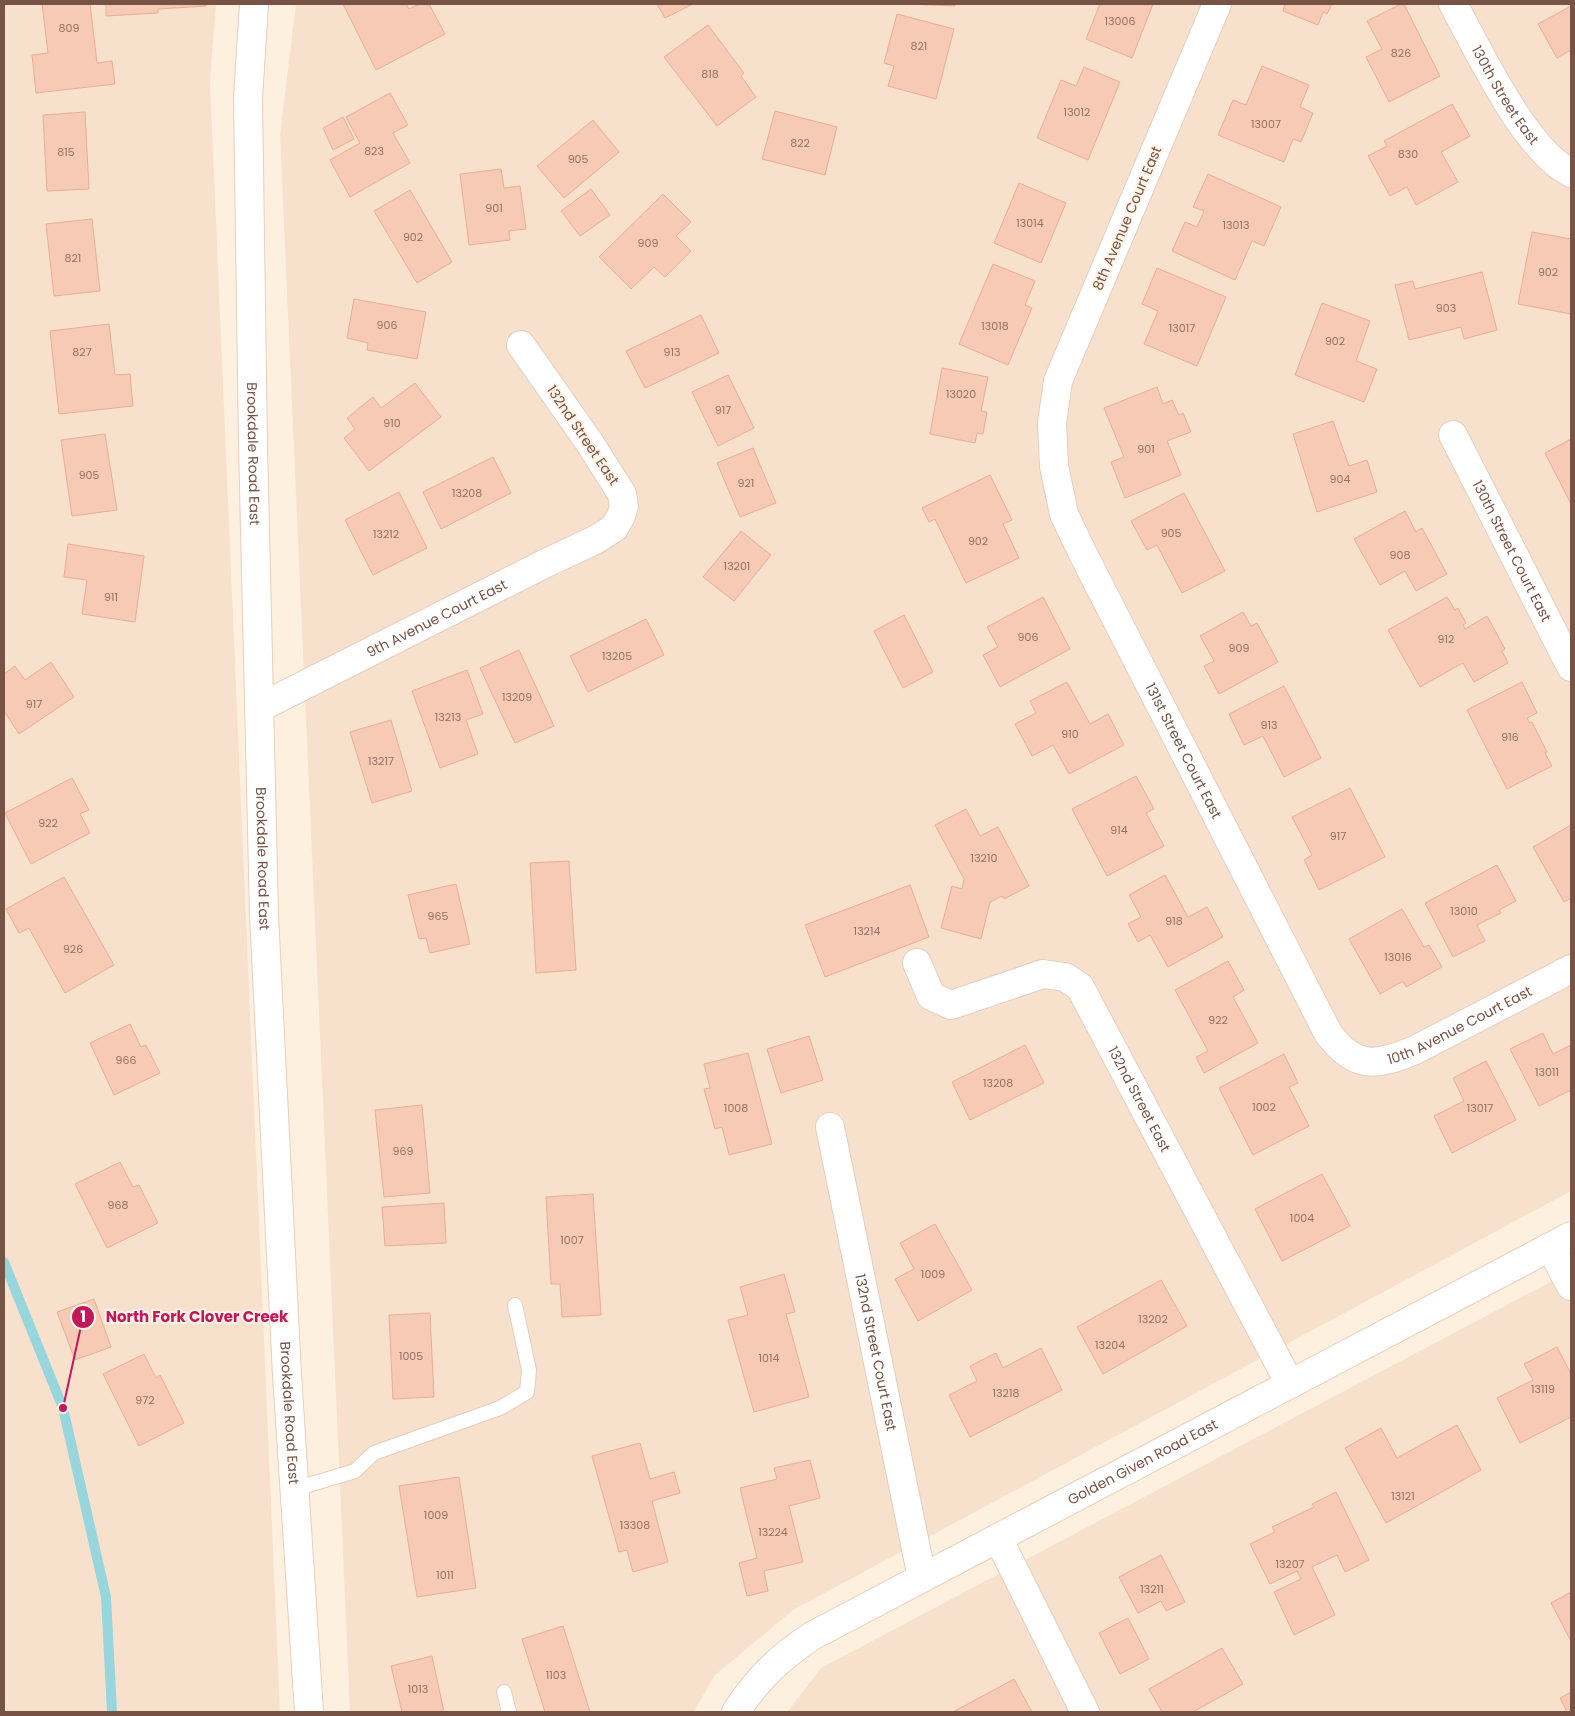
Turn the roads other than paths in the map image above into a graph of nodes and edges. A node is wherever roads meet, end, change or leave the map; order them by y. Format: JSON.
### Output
{"nodes":[{"id":1,"x":254,"y":4,"type":"edge"},
{"id":2,"x":1217,"y":4,"type":"edge"},
{"id":3,"x":1453,"y":4,"type":"edge"},
{"id":4,"x":1571,"y":173,"type":"edge"},
{"id":5,"x":522,"y":345,"type":"dead end"},
{"id":6,"x":1453,"y":435,"type":"dead end"},
{"id":7,"x":1052,"y":436,"type":"joint"},
{"id":8,"x":614,"y":528,"type":"joint"},
{"id":9,"x":1571,"y":667,"type":"edge"},
{"id":10,"x":260,"y":708,"type":"junction"},
{"id":11,"x":917,"y":963,"type":"dead end"},
{"id":12,"x":1571,"y":969,"type":"edge"},
{"id":13,"x":1346,"y":1052,"type":"joint"},
{"id":14,"x":830,"y":1127,"type":"dead end"},
{"id":15,"x":1561,"y":1242,"type":"edge"},
{"id":16,"x":1571,"y":1286,"type":"edge"},
{"id":17,"x":515,"y":1305,"type":"dead end"},
{"id":18,"x":1290,"y":1384,"type":"junction"},
{"id":19,"x":295,"y":1488,"type":"junction"},
{"id":20,"x":998,"y":1538,"type":"junction"},
{"id":21,"x":922,"y":1578,"type":"junction"},
{"id":22,"x":504,"y":1692,"type":"dead end"},
{"id":23,"x":309,"y":1712,"type":"edge"},
{"id":24,"x":509,"y":1712,"type":"edge"},
{"id":25,"x":736,"y":1712,"type":"edge"},
{"id":26,"x":1085,"y":1712,"type":"edge"}],
"edges":[{"from":1,"to":10,"type":"street","name":"Brookdale Road East"},
{"from":2,"to":7,"type":"street","name":"8th Avenue Court East"},
{"from":3,"to":4,"type":"street","name":"130th Street East"},
{"from":5,"to":8,"type":"street","name":"132nd Street East"},
{"from":6,"to":9,"type":"street","name":"130th Street Court East"},
{"from":7,"to":13,"type":"street","name":"131st Street Court East"},
{"from":8,"to":10,"type":"street","name":"9th Avenue Court East"},
{"from":10,"to":19,"type":"street","name":"Brookdale Road East"},
{"from":11,"to":18,"type":"street","name":"132nd Street East"},
{"from":12,"to":13,"type":"street","name":"10th Avenue Court East"},
{"from":14,"to":21,"type":"street","name":"132nd Street Court East"},
{"from":15,"to":16,"type":"street"},
{"from":15,"to":18,"type":"street","name":"Golden Given Road East"},
{"from":17,"to":19,"type":"lane"},
{"from":18,"to":20,"type":"street","name":"Golden Given Road East"},
{"from":19,"to":23,"type":"street","name":"Brookdale Road East"},
{"from":20,"to":21,"type":"street","name":"Golden Given Road East"},
{"from":20,"to":26,"type":"street"},
{"from":21,"to":25,"type":"street","name":"Golden Given Road East"},
{"from":22,"to":24,"type":"lane"}]}
